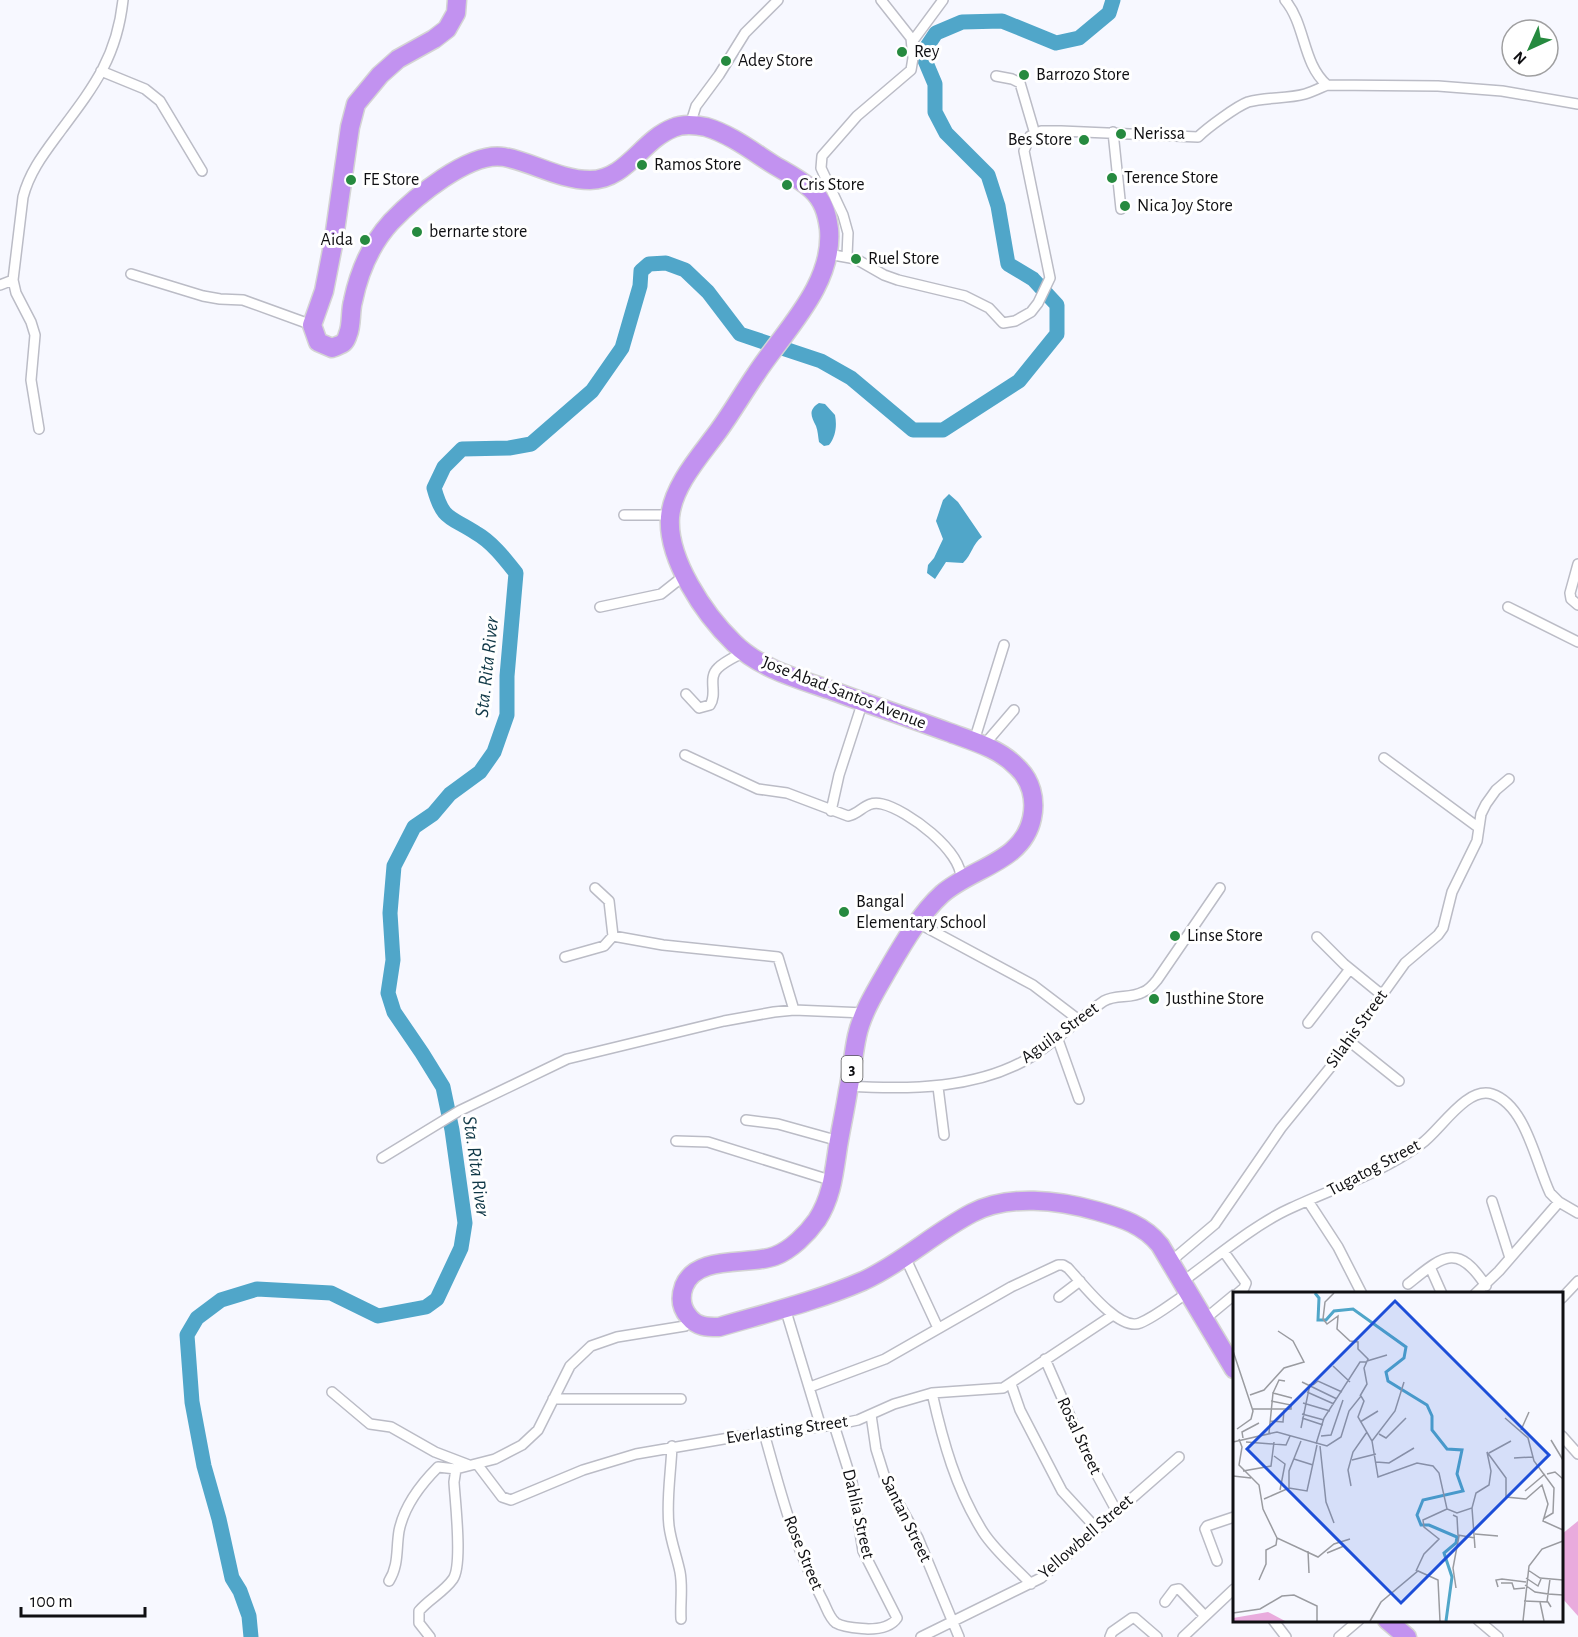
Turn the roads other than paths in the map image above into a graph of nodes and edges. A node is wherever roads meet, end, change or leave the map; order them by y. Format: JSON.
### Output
{"nodes":[{"id":1,"x":123,"y":0,"type":"edge"},
{"id":2,"x":457,"y":0,"type":"edge"},
{"id":3,"x":778,"y":0,"type":"edge"},
{"id":4,"x":881,"y":0,"type":"edge"},
{"id":5,"x":943,"y":0,"type":"edge"},
{"id":6,"x":1285,"y":0,"type":"edge"},
{"id":7,"x":912,"y":42,"type":"junction"},
{"id":8,"x":101,"y":71,"type":"junction"},
{"id":9,"x":996,"y":76,"type":"dead end"},
{"id":10,"x":1327,"y":86,"type":"junction"},
{"id":11,"x":1578,"y":104,"type":"edge"},
{"id":12,"x":690,"y":125,"type":"junction"},
{"id":13,"x":1113,"y":132,"type":"junction"},
{"id":14,"x":1035,"y":134,"type":"junction"},
{"id":15,"x":202,"y":171,"type":"dead end"},
{"id":16,"x":1121,"y":209,"type":"dead end"},
{"id":17,"x":828,"y":254,"type":"junction"},
{"id":18,"x":847,"y":256,"type":"junction"},
{"id":19,"x":131,"y":274,"type":"dead end"},
{"id":20,"x":13,"y":280,"type":"junction"},
{"id":21,"x":0,"y":285,"type":"edge"},
{"id":22,"x":312,"y":326,"type":"junction"},
{"id":23,"x":39,"y":429,"type":"dead end"},
{"id":24,"x":624,"y":515,"type":"dead end"},
{"id":25,"x":670,"y":515,"type":"junction"},
{"id":26,"x":1578,"y":564,"type":"edge"},
{"id":27,"x":685,"y":575,"type":"junction"},
{"id":28,"x":1578,"y":605,"type":"edge"},
{"id":29,"x":600,"y":607,"type":"dead end"},
{"id":30,"x":1508,"y":608,"type":"dead end"},
{"id":31,"x":1578,"y":642,"type":"edge"},
{"id":32,"x":1004,"y":645,"type":"dead end"},
{"id":33,"x":744,"y":652,"type":"junction"},
{"id":34,"x":686,"y":694,"type":"dead end"},
{"id":35,"x":863,"y":702,"type":"junction"},
{"id":36,"x":1014,"y":710,"type":"dead end"},
{"id":37,"x":979,"y":743,"type":"junction"},
{"id":38,"x":685,"y":755,"type":"dead end"},
{"id":39,"x":1384,"y":758,"type":"dead end"},
{"id":40,"x":1509,"y":779,"type":"dead end"},
{"id":41,"x":831,"y":811,"type":"junction"},
{"id":42,"x":1479,"y":828,"type":"junction"},
{"id":43,"x":961,"y":879,"type":"junction"},
{"id":44,"x":594,"y":888,"type":"dead end"},
{"id":45,"x":1220,"y":888,"type":"dead end"},
{"id":46,"x":918,"y":923,"type":"junction"},
{"id":47,"x":613,"y":936,"type":"junction"},
{"id":48,"x":1317,"y":937,"type":"dead end"},
{"id":49,"x":565,"y":957,"type":"dead end"},
{"id":50,"x":1350,"y":969,"type":"junction"},
{"id":51,"x":1382,"y":995,"type":"junction"},
{"id":52,"x":794,"y":1010,"type":"junction"},
{"id":53,"x":865,"y":1013,"type":"junction"},
{"id":54,"x":1079,"y":1020,"type":"junction"},
{"id":55,"x":1308,"y":1023,"type":"dead end"},
{"id":56,"x":1057,"y":1037,"type":"junction"},
{"id":57,"x":1349,"y":1041,"type":"junction"},
{"id":58,"x":1399,"y":1081,"type":"dead end"},
{"id":59,"x":849,"y":1086,"type":"junction"},
{"id":60,"x":938,"y":1087,"type":"junction"},
{"id":61,"x":1079,"y":1099,"type":"dead end"},
{"id":62,"x":746,"y":1120,"type":"dead end"},
{"id":63,"x":944,"y":1135,"type":"dead end"},
{"id":64,"x":676,"y":1141,"type":"dead end"},
{"id":65,"x":839,"y":1142,"type":"junction"},
{"id":66,"x":382,"y":1158,"type":"dead end"},
{"id":67,"x":833,"y":1180,"type":"junction"},
{"id":68,"x":1308,"y":1201,"type":"junction"},
{"id":69,"x":1492,"y":1201,"type":"dead end"},
{"id":70,"x":1559,"y":1202,"type":"junction"},
{"id":71,"x":1578,"y":1213,"type":"edge"},
{"id":72,"x":1224,"y":1252,"type":"junction"},
{"id":73,"x":905,"y":1257,"type":"junction"},
{"id":74,"x":1510,"y":1258,"type":"junction"},
{"id":75,"x":1170,"y":1262,"type":"junction"},
{"id":76,"x":1430,"y":1267,"type":"junction"},
{"id":77,"x":1080,"y":1281,"type":"junction"},
{"id":78,"x":1578,"y":1281,"type":"edge"},
{"id":79,"x":1408,"y":1284,"type":"dead end"},
{"id":80,"x":1486,"y":1286,"type":"junction"},
{"id":81,"x":1185,"y":1287,"type":"junction"},
{"id":82,"x":1239,"y":1292,"type":"edge"},
{"id":83,"x":1361,"y":1292,"type":"edge"},
{"id":84,"x":1442,"y":1292,"type":"edge"},
{"id":85,"x":1477,"y":1292,"type":"edge"},
{"id":86,"x":1233,"y":1296,"type":"edge"},
{"id":87,"x":1059,"y":1297,"type":"dead end"},
{"id":88,"x":1563,"y":1297,"type":"edge"},
{"id":89,"x":785,"y":1308,"type":"junction"},
{"id":90,"x":1113,"y":1315,"type":"junction"},
{"id":91,"x":1205,"y":1319,"type":"junction"},
{"id":92,"x":692,"y":1321,"type":"junction"},
{"id":93,"x":938,"y":1328,"type":"junction"},
{"id":94,"x":1045,"y":1359,"type":"junction"},
{"id":95,"x":1233,"y":1367,"type":"edge"},
{"id":96,"x":1011,"y":1384,"type":"junction"},
{"id":97,"x":810,"y":1387,"type":"junction"},
{"id":98,"x":332,"y":1392,"type":"dead end"},
{"id":99,"x":932,"y":1393,"type":"junction"},
{"id":100,"x":553,"y":1399,"type":"junction"},
{"id":101,"x":681,"y":1399,"type":"dead end"},
{"id":102,"x":871,"y":1415,"type":"junction"},
{"id":103,"x":834,"y":1425,"type":"junction"},
{"id":104,"x":821,"y":1427,"type":"junction"},
{"id":105,"x":764,"y":1433,"type":"junction"},
{"id":106,"x":1563,"y":1437,"type":"edge"},
{"id":107,"x":672,"y":1446,"type":"junction"},
{"id":108,"x":1578,"y":1454,"type":"edge"},
{"id":109,"x":1179,"y":1457,"type":"dead end"},
{"id":110,"x":473,"y":1464,"type":"junction"},
{"id":111,"x":456,"y":1469,"type":"junction"},
{"id":112,"x":1116,"y":1510,"type":"junction"},
{"id":113,"x":1233,"y":1517,"type":"edge"},
{"id":114,"x":1096,"y":1528,"type":"junction"},
{"id":115,"x":1217,"y":1561,"type":"dead end"},
{"id":116,"x":389,"y":1581,"type":"dead end"},
{"id":117,"x":1030,"y":1584,"type":"junction"},
{"id":118,"x":1233,"y":1590,"type":"edge"},
{"id":119,"x":1165,"y":1602,"type":"dead end"},
{"id":120,"x":1205,"y":1616,"type":"junction"},
{"id":121,"x":681,"y":1619,"type":"dead end"},
{"id":122,"x":952,"y":1621,"type":"junction"},
{"id":123,"x":1275,"y":1622,"type":"edge"},
{"id":124,"x":1357,"y":1622,"type":"edge"},
{"id":125,"x":1390,"y":1622,"type":"edge"},
{"id":126,"x":1480,"y":1622,"type":"edge"},
{"id":127,"x":884,"y":1627,"type":"junction"},
{"id":128,"x":430,"y":1637,"type":"edge"},
{"id":129,"x":890,"y":1637,"type":"edge"},
{"id":130,"x":921,"y":1637,"type":"edge"},
{"id":131,"x":959,"y":1637,"type":"edge"},
{"id":132,"x":1110,"y":1637,"type":"edge"},
{"id":133,"x":1157,"y":1637,"type":"edge"},
{"id":134,"x":1183,"y":1637,"type":"edge"},
{"id":135,"x":1286,"y":1637,"type":"edge"},
{"id":136,"x":1339,"y":1637,"type":"edge"},
{"id":137,"x":1407,"y":1637,"type":"edge"},
{"id":138,"x":1498,"y":1637,"type":"edge"}],
"edges":[{"from":1,"to":8,"type":"street"},
{"from":2,"to":22,"type":"highway"},
{"from":3,"to":12,"type":"street"},
{"from":4,"to":7,"type":"street"},
{"from":5,"to":7,"type":"street"},
{"from":6,"to":10,"type":"street"},
{"from":7,"to":18,"type":"street"},
{"from":8,"to":15,"type":"street"},
{"from":8,"to":20,"type":"street"},
{"from":9,"to":14,"type":"street"},
{"from":10,"to":11,"type":"street"},
{"from":10,"to":13,"type":"street"},
{"from":12,"to":17,"type":"highway","name":"Jose Abad Santos Avenue","number":"3"},
{"from":12,"to":22,"type":"highway"},
{"from":13,"to":14,"type":"street"},
{"from":13,"to":16,"type":"street"},
{"from":14,"to":18,"type":"street"},
{"from":17,"to":18,"type":"street"},
{"from":17,"to":25,"type":"highway","name":"Jose Abad Santos Avenue","number":"3"},
{"from":19,"to":22,"type":"street"},
{"from":20,"to":21,"type":"street"},
{"from":20,"to":23,"type":"street"},
{"from":24,"to":25,"type":"street"},
{"from":25,"to":27,"type":"highway","name":"Jose Abad Santos Avenue","number":"3"},
{"from":26,"to":28,"type":"street"},
{"from":27,"to":29,"type":"street"},
{"from":27,"to":33,"type":"highway","name":"Jose Abad Santos Avenue","number":"3"},
{"from":30,"to":31,"type":"street"},
{"from":32,"to":37,"type":"street"},
{"from":33,"to":34,"type":"street"},
{"from":33,"to":35,"type":"highway","name":"Jose Abad Santos Avenue","number":"3"},
{"from":35,"to":37,"type":"highway","name":"Jose Abad Santos Avenue","number":"3"},
{"from":35,"to":41,"type":"street"},
{"from":36,"to":37,"type":"street"},
{"from":37,"to":43,"type":"highway","name":"Jose Abad Santos Avenue","number":"3"},
{"from":38,"to":41,"type":"street"},
{"from":39,"to":42,"type":"street"},
{"from":40,"to":42,"type":"street","name":"Silahis Street"},
{"from":41,"to":43,"type":"street"},
{"from":42,"to":51,"type":"street","name":"Silahis Street"},
{"from":43,"to":46,"type":"highway","name":"Jose Abad Santos Avenue","number":"3"},
{"from":44,"to":47,"type":"street"},
{"from":45,"to":54,"type":"street","name":"Aguila Street"},
{"from":46,"to":53,"type":"highway","name":"Jose Abad Santos Avenue","number":"3"},
{"from":46,"to":54,"type":"street"},
{"from":47,"to":49,"type":"street"},
{"from":47,"to":52,"type":"street"},
{"from":48,"to":50,"type":"street"},
{"from":50,"to":51,"type":"street"},
{"from":50,"to":55,"type":"street"},
{"from":51,"to":57,"type":"street","name":"Silahis Street"},
{"from":52,"to":53,"type":"street"},
{"from":52,"to":66,"type":"street"},
{"from":53,"to":59,"type":"highway","name":"Jose Abad Santos Avenue","number":"3"},
{"from":54,"to":56,"type":"street","name":"Aguila Street"},
{"from":56,"to":60,"type":"street","name":"Aguila Street"},
{"from":56,"to":61,"type":"street"},
{"from":57,"to":58,"type":"street"},
{"from":57,"to":75,"type":"street","name":"Silahis Street"},
{"from":59,"to":60,"type":"street","name":"Aguila Street"},
{"from":59,"to":65,"type":"highway","name":"Jose Abad Santos Avenue","number":"3"},
{"from":60,"to":63,"type":"street"},
{"from":62,"to":65,"type":"street"},
{"from":64,"to":67,"type":"street"},
{"from":65,"to":67,"type":"highway","name":"Jose Abad Santos Avenue","number":"3"},
{"from":67,"to":92,"type":"highway","name":"Jose Abad Santos Avenue","number":"3"},
{"from":68,"to":70,"type":"street","name":"Tugatog Street"},
{"from":68,"to":72,"type":"street","name":"Tugatog Street"},
{"from":68,"to":83,"type":"street"},
{"from":69,"to":74,"type":"street"},
{"from":70,"to":71,"type":"street","name":"Tugatog Street"},
{"from":70,"to":74,"type":"street"},
{"from":72,"to":81,"type":"street","name":"Tugatog Street"},
{"from":72,"to":82,"type":"street"},
{"from":73,"to":75,"type":"highway"},
{"from":73,"to":89,"type":"highway"},
{"from":73,"to":93,"type":"street"},
{"from":74,"to":80,"type":"street"},
{"from":75,"to":81,"type":"highway"},
{"from":76,"to":79,"type":"street"},
{"from":76,"to":80,"type":"street"},
{"from":76,"to":84,"type":"street"},
{"from":77,"to":87,"type":"street"},
{"from":77,"to":90,"type":"street"},
{"from":77,"to":93,"type":"street"},
{"from":78,"to":88,"type":"street"},
{"from":80,"to":85,"type":"street"},
{"from":81,"to":90,"type":"street"},
{"from":81,"to":91,"type":"highway"},
{"from":86,"to":91,"type":"street"},
{"from":89,"to":92,"type":"highway"},
{"from":89,"to":97,"type":"street"},
{"from":90,"to":94,"type":"street","name":"Everlasting Street"},
{"from":91,"to":95,"type":"highway"},
{"from":92,"to":100,"type":"street"},
{"from":93,"to":97,"type":"street"},
{"from":94,"to":96,"type":"street","name":"Everlasting Street"},
{"from":94,"to":112,"type":"street","name":"Rosal Street"},
{"from":96,"to":99,"type":"street","name":"Everlasting Street"},
{"from":96,"to":114,"type":"street"},
{"from":97,"to":104,"type":"street"},
{"from":98,"to":110,"type":"street"},
{"from":99,"to":102,"type":"street","name":"Everlasting Street"},
{"from":99,"to":117,"type":"street"},
{"from":100,"to":101,"type":"street"},
{"from":100,"to":110,"type":"street"},
{"from":102,"to":103,"type":"street","name":"Everlasting Street"},
{"from":102,"to":122,"type":"street","name":"Santan Street"},
{"from":103,"to":104,"type":"street","name":"Everlasting Street"},
{"from":103,"to":127,"type":"street","name":"Dahlia Street"},
{"from":104,"to":105,"type":"street","name":"Everlasting Street"},
{"from":105,"to":107,"type":"street","name":"Everlasting Street"},
{"from":105,"to":127,"type":"street","name":"Rose Street"},
{"from":106,"to":108,"type":"street"},
{"from":107,"to":110,"type":"street","name":"Everlasting Street"},
{"from":107,"to":121,"type":"street"},
{"from":109,"to":112,"type":"street","name":"Yellowbell Street"},
{"from":110,"to":111,"type":"street"},
{"from":111,"to":116,"type":"street"},
{"from":111,"to":128,"type":"street"},
{"from":112,"to":114,"type":"street","name":"Yellowbell Street"},
{"from":113,"to":115,"type":"street"},
{"from":114,"to":117,"type":"street","name":"Yellowbell Street"},
{"from":117,"to":122,"type":"street","name":"Yellowbell Street"},
{"from":118,"to":120,"type":"street"},
{"from":119,"to":120,"type":"street"},
{"from":120,"to":134,"type":"street"},
{"from":122,"to":130,"type":"street","name":"Yellowbell Street"},
{"from":122,"to":131,"type":"street","name":"Santan Street"},
{"from":123,"to":135,"type":"street"},
{"from":124,"to":136,"type":"street"},
{"from":125,"to":137,"type":"highway"},
{"from":126,"to":138,"type":"street"},
{"from":127,"to":129,"type":"street"},
{"from":132,"to":133,"type":"street"}]}
